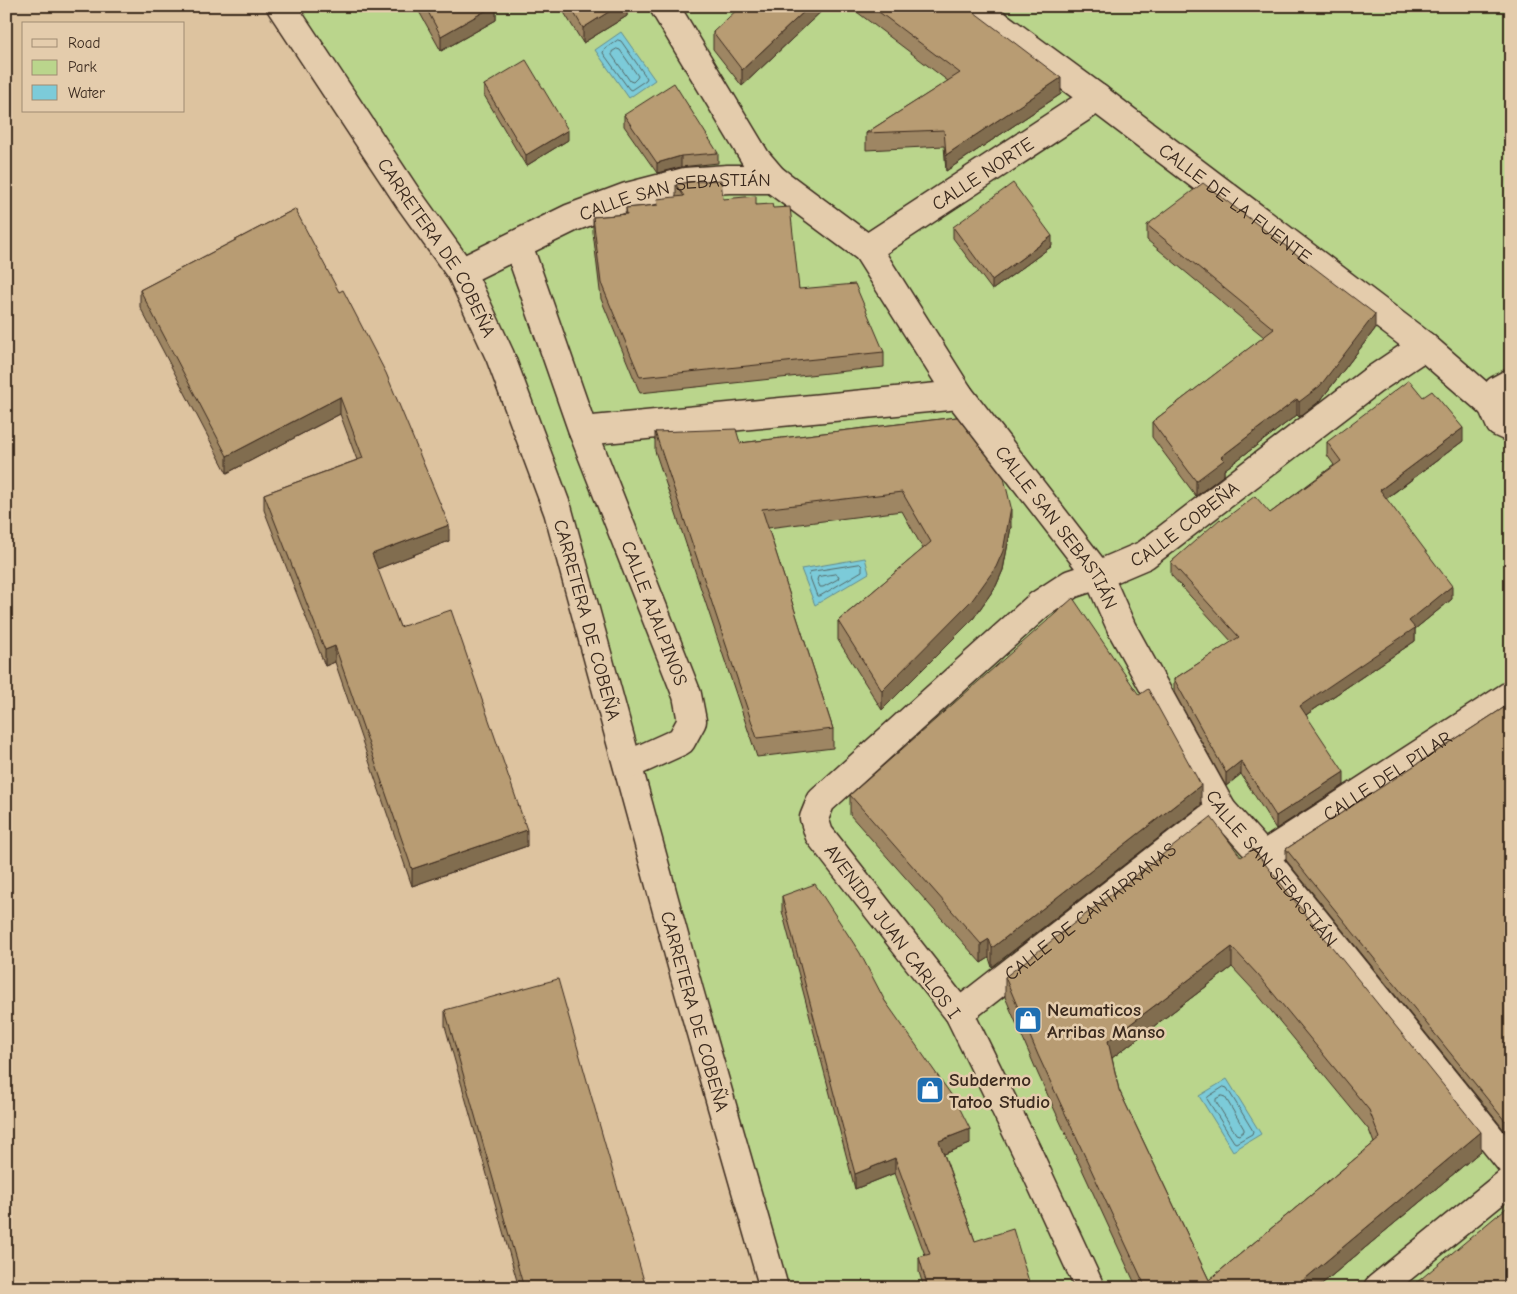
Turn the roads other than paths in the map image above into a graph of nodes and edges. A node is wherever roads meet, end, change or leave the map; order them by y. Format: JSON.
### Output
{"nodes":[{"id":1,"x":281,"y":6,"type":"edge"},
{"id":2,"x":664,"y":6,"type":"edge"},
{"id":3,"x":972,"y":6,"type":"edge"},
{"id":4,"x":1097,"y":98,"type":"junction"},
{"id":5,"x":772,"y":179,"type":"junction"},
{"id":6,"x":518,"y":245,"type":"junction"},
{"id":7,"x":867,"y":250,"type":"junction"},
{"id":8,"x":462,"y":272,"type":"junction"},
{"id":9,"x":1424,"y":346,"type":"junction"},
{"id":10,"x":1511,"y":383,"type":"edge"},
{"id":11,"x":959,"y":395,"type":"junction"},
{"id":12,"x":1492,"y":406,"type":"junction"},
{"id":13,"x":1511,"y":428,"type":"edge"},
{"id":14,"x":583,"y":431,"type":"junction"},
{"id":15,"x":1098,"y":575,"type":"junction"},
{"id":16,"x":1511,"y":695,"type":"edge"},
{"id":17,"x":628,"y":765,"type":"junction"},
{"id":18,"x":1222,"y":810,"type":"junction"},
{"id":19,"x":814,"y":818,"type":"joint"},
{"id":20,"x":1263,"y":856,"type":"junction"},
{"id":21,"x":958,"y":1013,"type":"junction"},
{"id":22,"x":1511,"y":1163,"type":"edge"},
{"id":23,"x":1511,"y":1180,"type":"edge"},
{"id":24,"x":774,"y":1288,"type":"edge"},
{"id":25,"x":1090,"y":1288,"type":"edge"},
{"id":26,"x":1378,"y":1288,"type":"edge"}],
"edges":[{"from":1,"to":8,"type":"street","name":"CARRETERA DE COBEÑA"},
{"from":2,"to":5,"type":"street"},
{"from":3,"to":4,"type":"street","name":"CALLE DE LA FUENTE"},
{"from":4,"to":7,"type":"street","name":"CALLE NORTE"},
{"from":4,"to":9,"type":"street","name":"CALLE DE LA FUENTE"},
{"from":5,"to":6,"type":"street","name":"CALLE SAN SEBASTIÁN"},
{"from":5,"to":7,"type":"street","name":"CALLE SAN SEBASTIÁN"},
{"from":6,"to":8,"type":"street","name":"CALLE SAN SEBASTIÁN"},
{"from":6,"to":14,"type":"street","name":"CALLE AJALPINOS"},
{"from":7,"to":11,"type":"street","name":"CALLE SAN SEBASTIÁN"},
{"from":8,"to":17,"type":"street","name":"CARRETERA DE COBEÑA"},
{"from":9,"to":12,"type":"street","name":"CALLE DE LA FUENTE"},
{"from":9,"to":15,"type":"street","name":"CALLE COBEÑA"},
{"from":10,"to":12,"type":"street"},
{"from":11,"to":14,"type":"street"},
{"from":11,"to":15,"type":"street","name":"CALLE SAN SEBASTIÁN"},
{"from":12,"to":13,"type":"street","name":"CALLE DE LA FUENTE"},
{"from":14,"to":17,"type":"street","name":"CALLE AJALPINOS"},
{"from":15,"to":18,"type":"street","name":"CALLE SAN SEBASTIÁN"},
{"from":15,"to":19,"type":"street","name":"CALLE COBEÑA"},
{"from":16,"to":20,"type":"street","name":"CALLE DEL PILAR"},
{"from":17,"to":24,"type":"street","name":"CARRETERA DE COBEÑA"},
{"from":18,"to":20,"type":"street","name":"CALLE SAN SEBASTIÁN"},
{"from":18,"to":21,"type":"street","name":"CALLE DE CANTARRANAS"},
{"from":19,"to":21,"type":"street","name":"AVENIDA JUAN CARLOS I"},
{"from":20,"to":22,"type":"street","name":"CALLE SAN SEBASTIÁN"},
{"from":21,"to":25,"type":"street","name":"AVENIDA JUAN CARLOS I"},
{"from":23,"to":26,"type":"street"}]}
